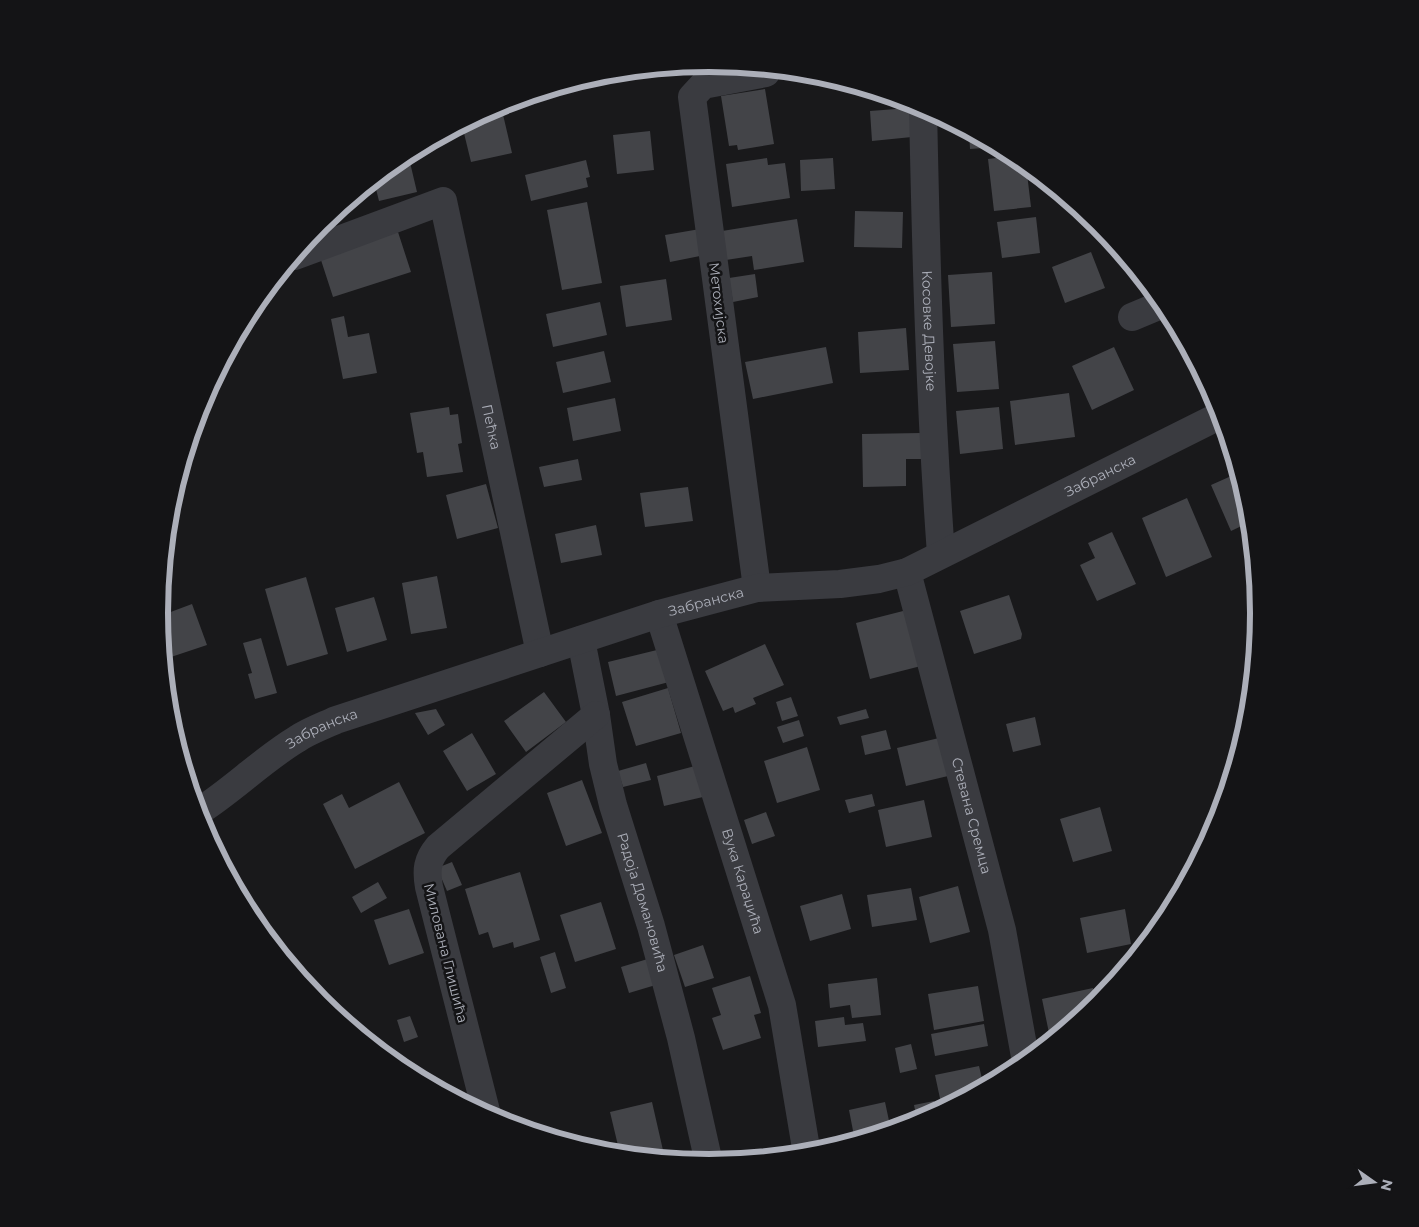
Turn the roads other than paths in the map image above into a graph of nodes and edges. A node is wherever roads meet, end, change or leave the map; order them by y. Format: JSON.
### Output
{"nodes":[{"id":1,"x":756,"y":75,"type":"edge"},
{"id":2,"x":923,"y":117,"type":"edge"},
{"id":3,"x":309,"y":251,"type":"edge"},
{"id":4,"x":1155,"y":307,"type":"edge"},
{"id":5,"x":1132,"y":317,"type":"dead end"},
{"id":6,"x":1214,"y":419,"type":"edge"},
{"id":7,"x":941,"y":554,"type":"junction"},
{"id":8,"x":907,"y":572,"type":"junction"},
{"id":9,"x":756,"y":588,"type":"junction"},
{"id":10,"x":659,"y":614,"type":"junction"},
{"id":11,"x":581,"y":640,"type":"junction"},
{"id":12,"x":540,"y":653,"type":"junction"},
{"id":13,"x":596,"y":715,"type":"junction"},
{"id":14,"x":205,"y":808,"type":"edge"},
{"id":15,"x":1024,"y":1053,"type":"edge"},
{"id":16,"x":485,"y":1105,"type":"edge"},
{"id":17,"x":807,"y":1145,"type":"edge"},
{"id":18,"x":707,"y":1154,"type":"edge"}],
"edges":[{"from":1,"to":9,"type":"street","name":"Метохијска"},
{"from":2,"to":7,"type":"street","name":"Косовке Девојке"},
{"from":3,"to":12,"type":"street","name":"Пећка"},
{"from":4,"to":5,"type":"street"},
{"from":6,"to":7,"type":"street","name":"Забранска"},
{"from":7,"to":8,"type":"street","name":"Забранска"},
{"from":8,"to":9,"type":"street","name":"Забранска"},
{"from":8,"to":15,"type":"street","name":"Стевана Сремца"},
{"from":9,"to":10,"type":"street","name":"Забранска"},
{"from":10,"to":11,"type":"street","name":"Забранска"},
{"from":10,"to":17,"type":"street","name":"Вука Караџића"},
{"from":11,"to":12,"type":"street","name":"Забранска"},
{"from":11,"to":13,"type":"street","name":"Радоја Домановића"},
{"from":12,"to":14,"type":"street","name":"Забранска"},
{"from":13,"to":16,"type":"street","name":"Милована Глишића"},
{"from":13,"to":18,"type":"street","name":"Радоја Домановића"}]}
